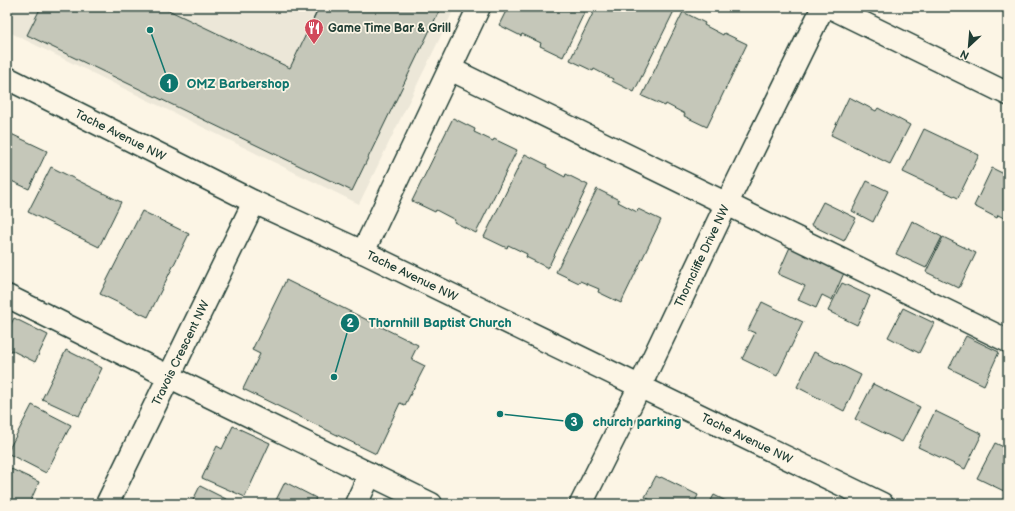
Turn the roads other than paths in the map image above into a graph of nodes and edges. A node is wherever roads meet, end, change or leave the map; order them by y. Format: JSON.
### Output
{"nodes":[{"id":1,"x":479,"y":7,"type":"edge"},
{"id":2,"x":823,"y":7,"type":"edge"},
{"id":3,"x":830,"y":7,"type":"edge"},
{"id":4,"x":450,"y":69,"type":"junction"},
{"id":5,"x":7,"y":78,"type":"edge"},
{"id":6,"x":1008,"y":94,"type":"edge"},
{"id":7,"x":254,"y":202,"type":"junction"},
{"id":8,"x":727,"y":203,"type":"junction"},
{"id":9,"x":363,"y":252,"type":"junction"},
{"id":10,"x":7,"y":296,"type":"edge"},
{"id":11,"x":1008,"y":341,"type":"edge"},
{"id":12,"x":170,"y":377,"type":"junction"},
{"id":13,"x":640,"y":386,"type":"junction"},
{"id":14,"x":370,"y":474,"type":"junction"},
{"id":15,"x":107,"y":504,"type":"edge"},
{"id":16,"x":356,"y":504,"type":"edge"},
{"id":17,"x":431,"y":504,"type":"edge"},
{"id":18,"x":581,"y":504,"type":"edge"},
{"id":19,"x":882,"y":504,"type":"edge"}],
"edges":[{"from":1,"to":4,"type":"street"},
{"from":2,"to":8,"type":"street","name":"Thorncliffe Drive NW"},
{"from":3,"to":6,"type":"street"},
{"from":4,"to":8,"type":"street"},
{"from":4,"to":9,"type":"street"},
{"from":5,"to":7,"type":"street","name":"Tache Avenue NW"},
{"from":7,"to":9,"type":"street","name":"Tache Avenue NW"},
{"from":7,"to":12,"type":"street","name":"Travois Crescent NW"},
{"from":8,"to":11,"type":"street"},
{"from":8,"to":13,"type":"street","name":"Thorncliffe Drive NW"},
{"from":9,"to":13,"type":"street","name":"Tache Avenue NW"},
{"from":10,"to":12,"type":"street"},
{"from":12,"to":14,"type":"street"},
{"from":12,"to":15,"type":"street","name":"Travois Crescent NW"},
{"from":13,"to":18,"type":"street","name":"Thorncliffe Drive NW"},
{"from":13,"to":19,"type":"street","name":"Tache Avenue NW"},
{"from":14,"to":16,"type":"street"},
{"from":14,"to":17,"type":"street"}]}
